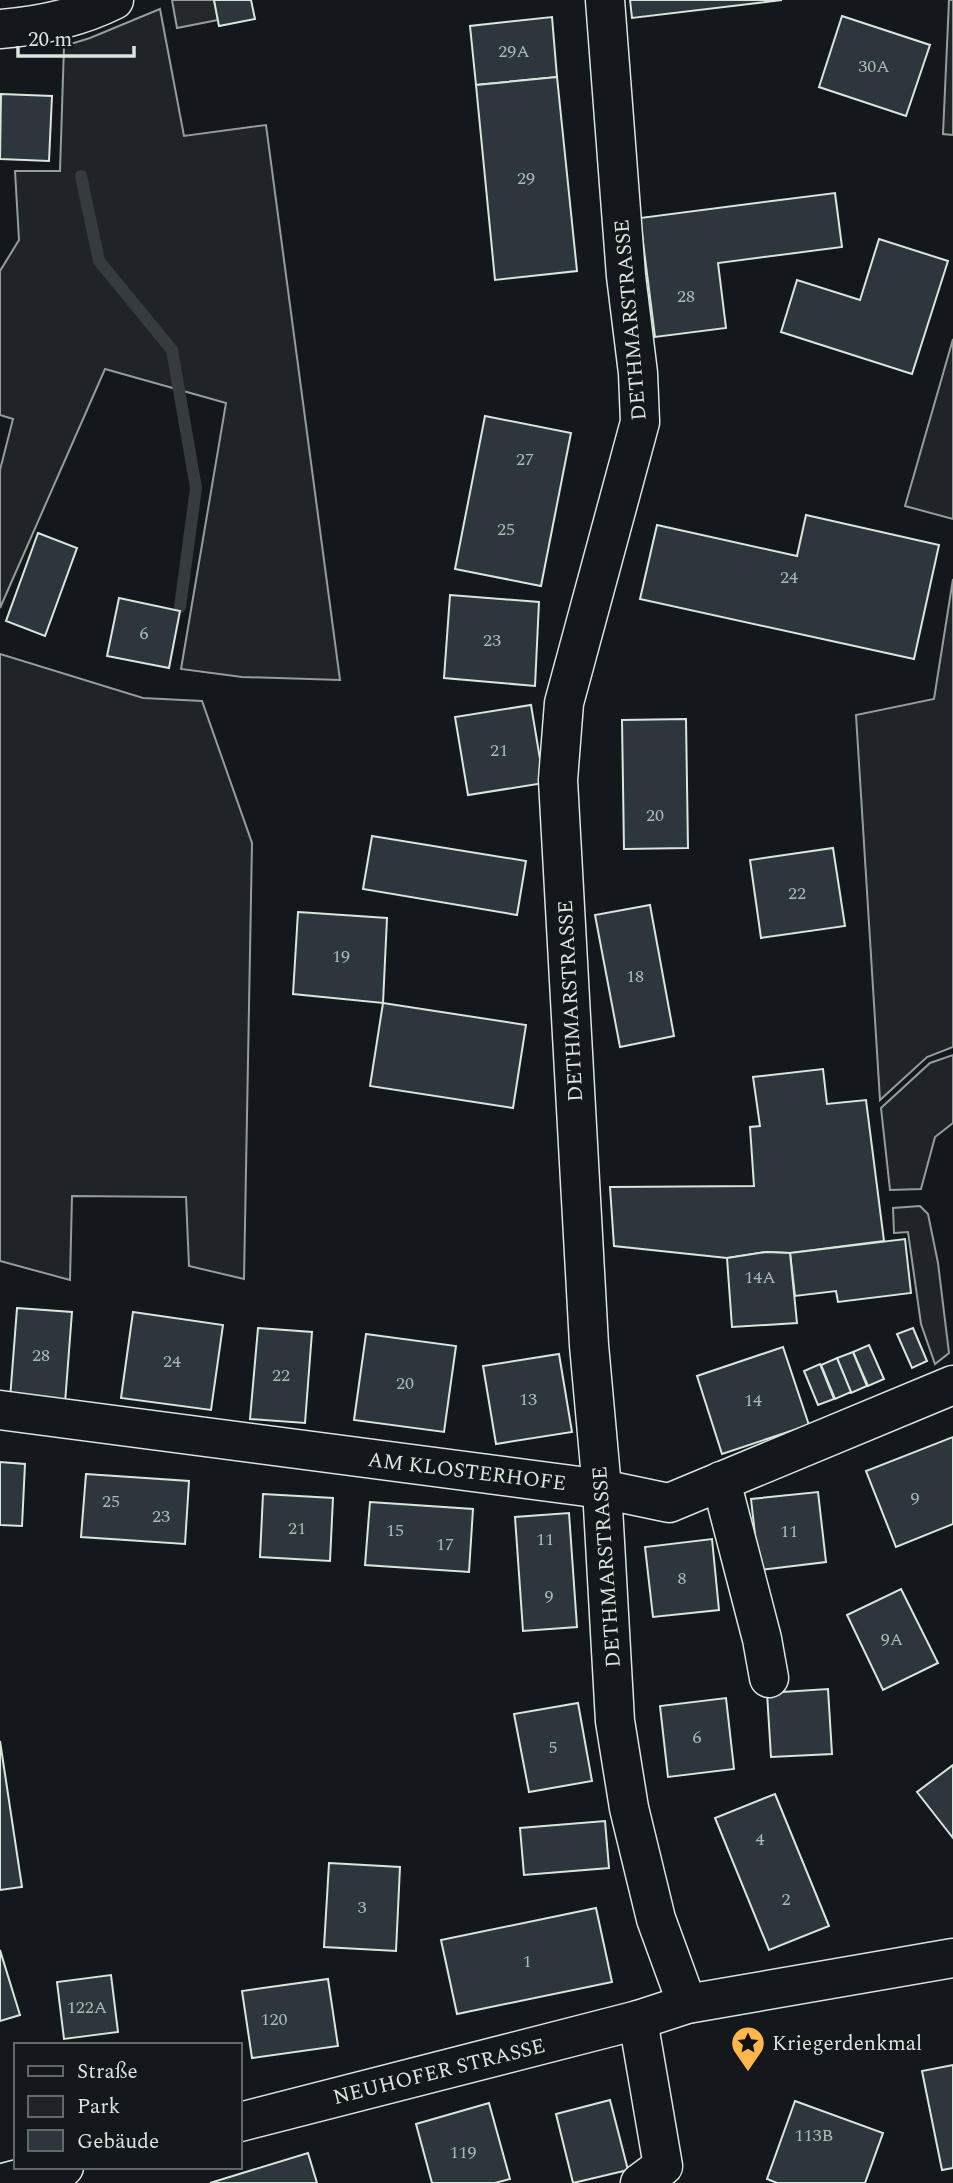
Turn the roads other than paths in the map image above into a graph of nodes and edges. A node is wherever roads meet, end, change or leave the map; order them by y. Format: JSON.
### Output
{"nodes":[{"id":1,"x":114,"y":0,"type":"edge"},
{"id":2,"x":605,"y":0,"type":"edge"},
{"id":3,"x":0,"y":29,"type":"edge"},
{"id":4,"x":953,"y":1385,"type":"edge"},
{"id":5,"x":0,"y":1410,"type":"edge"},
{"id":6,"x":721,"y":1481,"type":"junction"},
{"id":7,"x":602,"y":1489,"type":"junction"},
{"id":8,"x":769,"y":1678,"type":"dead end"},
{"id":9,"x":953,"y":1958,"type":"edge"},
{"id":10,"x":687,"y":2004,"type":"junction"},
{"id":11,"x":638,"y":2020,"type":"junction"},
{"id":12,"x":242,"y":2121,"type":"edge"},
{"id":13,"x":56,"y":2169,"type":"edge"},
{"id":14,"x":3,"y":2183,"type":"edge"},
{"id":15,"x":640,"y":2183,"type":"edge"}],
"edges":[{"from":1,"to":3,"type":"street"},
{"from":2,"to":7,"type":"street","name":"DETHMARSTRASSE"},
{"from":4,"to":6,"type":"street","name":"AM KLOSTERHOFE"},
{"from":5,"to":7,"type":"street","name":"AM KLOSTERHOFE"},
{"from":6,"to":7,"type":"street","name":"AM KLOSTERHOFE"},
{"from":6,"to":8,"type":"street"},
{"from":7,"to":10,"type":"street","name":"DETHMARSTRASSE"},
{"from":9,"to":10,"type":"street","name":"NEUHOFER STRASSE"},
{"from":10,"to":11,"type":"street","name":"NEUHOFER STRASSE"},
{"from":11,"to":12,"type":"street","name":"NEUHOFER STRASSE"},
{"from":11,"to":15,"type":"street"},
{"from":13,"to":14,"type":"street"}]}
